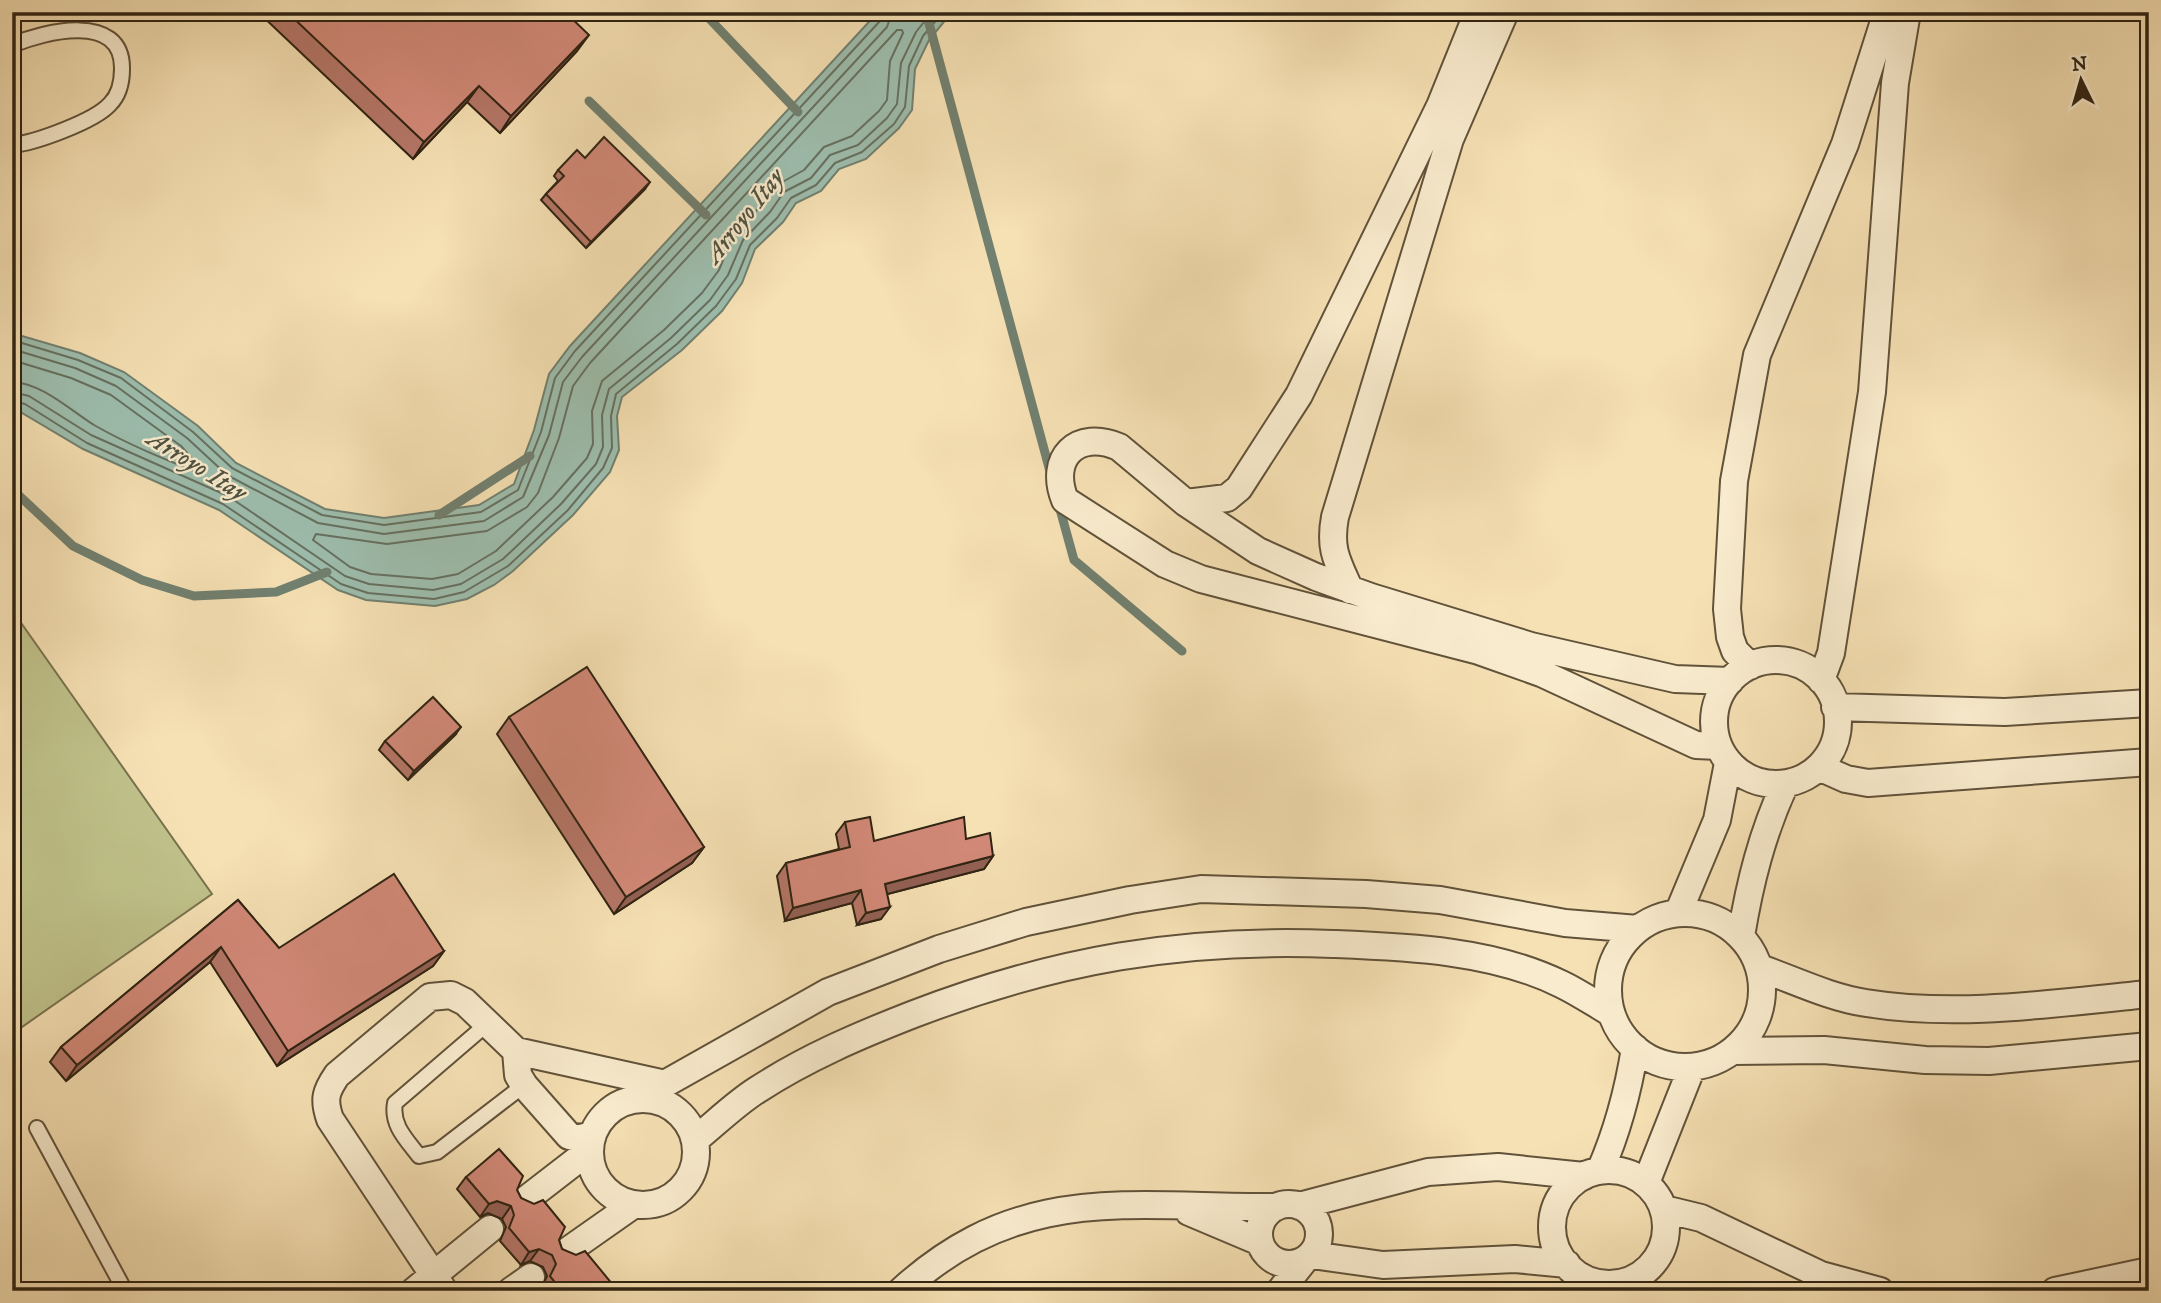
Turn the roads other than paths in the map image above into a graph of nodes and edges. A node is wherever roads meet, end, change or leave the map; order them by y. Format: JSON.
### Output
{"nodes":[{"id":1,"x":1478,"y":12,"type":"edge"},
{"id":2,"x":1505,"y":12,"type":"edge"},
{"id":3,"x":1887,"y":12,"type":"edge"},
{"id":4,"x":1907,"y":12,"type":"edge"},
{"id":5,"x":12,"y":45,"type":"edge"},
{"id":6,"x":12,"y":145,"type":"edge"},
{"id":7,"x":1186,"y":503,"type":"junction"},
{"id":8,"x":1350,"y":590,"type":"junction"},
{"id":9,"x":1740,"y":673,"type":"junction"},
{"id":10,"x":1821,"y":680,"type":"junction"},
{"id":11,"x":2149,"y":703,"type":"edge"},
{"id":12,"x":1835,"y":707,"type":"junction"},
{"id":13,"x":1723,"y":755,"type":"junction"},
{"id":14,"x":2149,"y":762,"type":"edge"},
{"id":15,"x":1819,"y":767,"type":"junction"},
{"id":16,"x":1785,"y":784,"type":"junction"},
{"id":17,"x":1679,"y":911,"type":"junction"},
{"id":18,"x":1638,"y":929,"type":"junction"},
{"id":19,"x":1741,"y":936,"type":"junction"},
{"id":20,"x":1760,"y":968,"type":"junction"},
{"id":21,"x":2149,"y":994,"type":"edge"},
{"id":22,"x":1611,"y":1013,"type":"junction"},
{"id":23,"x":487,"y":1024,"type":"junction"},
{"id":24,"x":2149,"y":1046,"type":"edge"},
{"id":25,"x":1634,"y":1048,"type":"junction"},
{"id":26,"x":516,"y":1051,"type":"junction"},
{"id":27,"x":1733,"y":1052,"type":"junction"},
{"id":28,"x":1692,"y":1067,"type":"junction"},
{"id":29,"x":665,"y":1084,"type":"junction"},
{"id":30,"x":524,"y":1085,"type":"junction"},
{"id":31,"x":638,"y":1099,"type":"junction"},
{"id":32,"x":37,"y":1128,"type":"dead end"},
{"id":33,"x":695,"y":1140,"type":"junction"},
{"id":34,"x":591,"y":1142,"type":"junction"},
{"id":35,"x":1592,"y":1173,"type":"junction"},
{"id":36,"x":1646,"y":1183,"type":"junction"},
{"id":37,"x":524,"y":1201,"type":"edge"},
{"id":38,"x":633,"y":1205,"type":"junction"},
{"id":39,"x":1288,"y":1206,"type":"junction"},
{"id":40,"x":1178,"y":1207,"type":"junction"},
{"id":41,"x":1664,"y":1209,"type":"junction"},
{"id":42,"x":490,"y":1229,"type":"dead end"},
{"id":43,"x":1264,"y":1249,"type":"junction"},
{"id":44,"x":566,"y":1252,"type":"edge"},
{"id":45,"x":1307,"y":1259,"type":"junction"},
{"id":46,"x":2149,"y":1271,"type":"edge"},
{"id":47,"x":1575,"y":1276,"type":"edge"},
{"id":48,"x":1629,"y":1285,"type":"edge"},
{"id":49,"x":430,"y":1286,"type":"edge"},
{"id":50,"x":125,"y":1291,"type":"edge"},
{"id":51,"x":901,"y":1291,"type":"edge"},
{"id":52,"x":1265,"y":1291,"type":"edge"},
{"id":53,"x":1280,"y":1291,"type":"edge"},
{"id":54,"x":1880,"y":1291,"type":"edge"},
{"id":55,"x":2056,"y":1291,"type":"edge"}],
"edges":[{"from":1,"to":7,"type":"street"},
{"from":2,"to":8,"type":"street"},
{"from":3,"to":9,"type":"street"},
{"from":4,"to":10,"type":"street"},
{"from":5,"to":6,"type":"lane"},
{"from":7,"to":8,"type":"street"},
{"from":7,"to":13,"type":"street"},
{"from":8,"to":9,"type":"street"},
{"from":9,"to":10,"type":"street"},
{"from":9,"to":13,"type":"street"},
{"from":10,"to":12,"type":"street"},
{"from":11,"to":12,"type":"street"},
{"from":12,"to":15,"type":"street"},
{"from":13,"to":16,"type":"street"},
{"from":13,"to":17,"type":"street"},
{"from":14,"to":15,"type":"street"},
{"from":15,"to":16,"type":"street"},
{"from":16,"to":19,"type":"street"},
{"from":17,"to":18,"type":"street"},
{"from":17,"to":19,"type":"street"},
{"from":18,"to":22,"type":"street"},
{"from":18,"to":29,"type":"street"},
{"from":19,"to":20,"type":"street"},
{"from":20,"to":21,"type":"street"},
{"from":20,"to":27,"type":"street"},
{"from":22,"to":25,"type":"street"},
{"from":22,"to":33,"type":"street"},
{"from":23,"to":26,"type":"street"},
{"from":23,"to":30,"type":"lane"},
{"from":23,"to":49,"type":"street"},
{"from":24,"to":27,"type":"street"},
{"from":25,"to":28,"type":"street"},
{"from":25,"to":35,"type":"street"},
{"from":26,"to":29,"type":"street"},
{"from":26,"to":30,"type":"street"},
{"from":27,"to":28,"type":"street"},
{"from":28,"to":36,"type":"street"},
{"from":29,"to":31,"type":"street"},
{"from":30,"to":34,"type":"street"},
{"from":31,"to":33,"type":"street"},
{"from":31,"to":34,"type":"street"},
{"from":32,"to":50,"type":"lane"},
{"from":33,"to":38,"type":"street"},
{"from":34,"to":37,"type":"street"},
{"from":34,"to":38,"type":"street"},
{"from":35,"to":36,"type":"street"},
{"from":35,"to":39,"type":"street"},
{"from":35,"to":47,"type":"street"},
{"from":36,"to":41,"type":"street"},
{"from":38,"to":44,"type":"street"},
{"from":39,"to":40,"type":"street"},
{"from":39,"to":43,"type":"street"},
{"from":39,"to":45,"type":"street"},
{"from":40,"to":43,"type":"street"},
{"from":40,"to":51,"type":"street"},
{"from":41,"to":48,"type":"street"},
{"from":41,"to":54,"type":"street"},
{"from":42,"to":49,"type":"street"},
{"from":43,"to":45,"type":"street"},
{"from":43,"to":52,"type":"street"},
{"from":45,"to":47,"type":"street"},
{"from":45,"to":53,"type":"street"},
{"from":46,"to":55,"type":"street"},
{"from":47,"to":48,"type":"street"}]}
